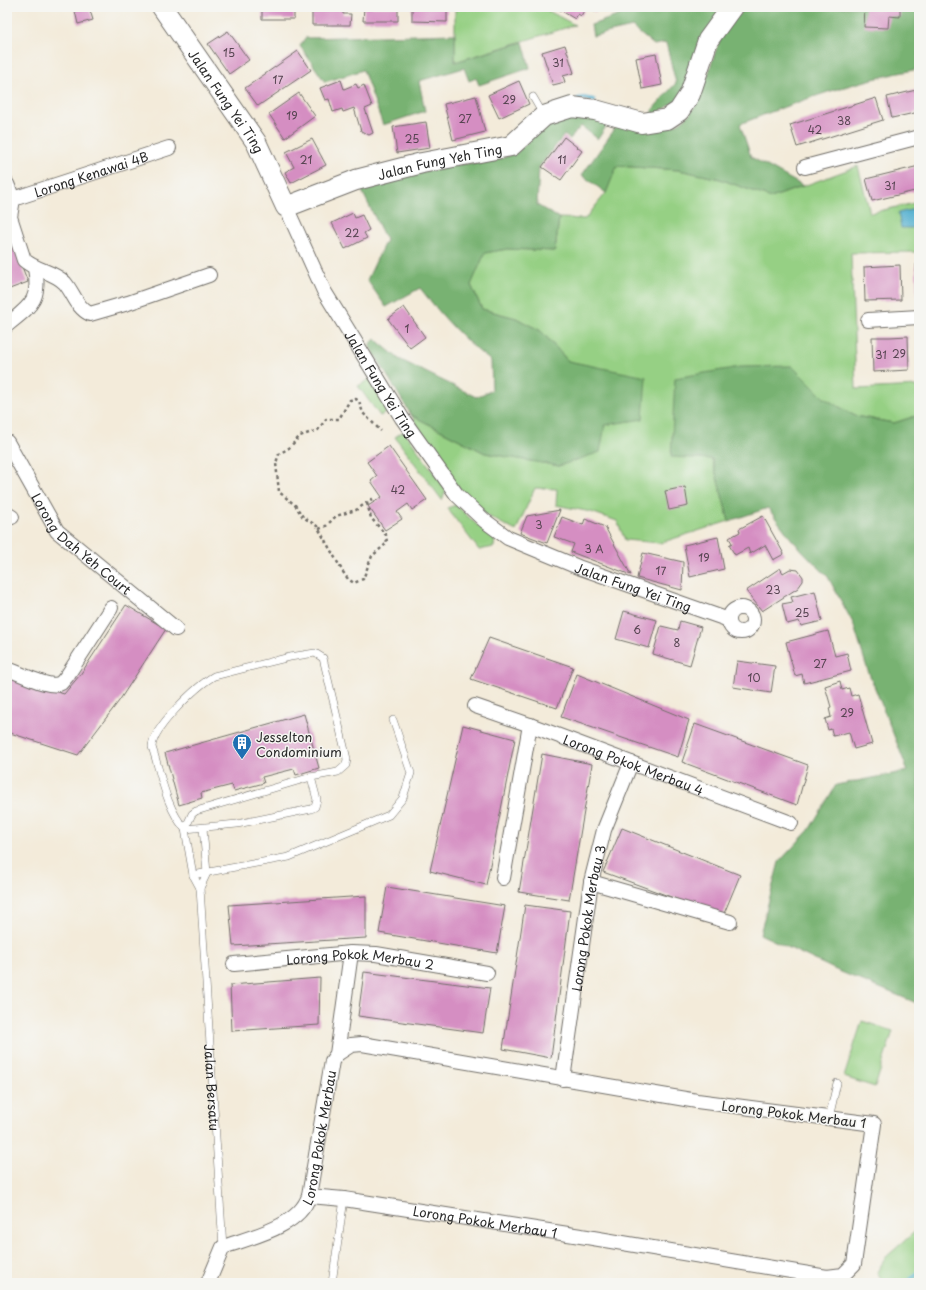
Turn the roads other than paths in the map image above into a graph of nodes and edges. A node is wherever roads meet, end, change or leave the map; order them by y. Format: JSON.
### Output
{"nodes":[{"id":1,"x":162,"y":7,"type":"edge"},
{"id":2,"x":732,"y":7,"type":"edge"},
{"id":3,"x":533,"y":97,"type":"dead end"},
{"id":4,"x":544,"y":116,"type":"junction"},
{"id":5,"x":919,"y":137,"type":"edge"},
{"id":6,"x":169,"y":148,"type":"dead end"},
{"id":7,"x":805,"y":167,"type":"dead end"},
{"id":8,"x":7,"y":184,"type":"edge"},
{"id":9,"x":13,"y":199,"type":"junction"},
{"id":10,"x":286,"y":207,"type":"junction"},
{"id":11,"x":9,"y":218,"type":"edge"},
{"id":12,"x":35,"y":268,"type":"junction"},
{"id":13,"x":209,"y":275,"type":"dead end"},
{"id":14,"x":919,"y":317,"type":"edge"},
{"id":15,"x":868,"y":320,"type":"dead end"},
{"id":16,"x":7,"y":325,"type":"edge"},
{"id":17,"x":7,"y":442,"type":"edge"},
{"id":18,"x":111,"y":608,"type":"dead end"},
{"id":19,"x":729,"y":620,"type":"dead end"},
{"id":20,"x":176,"y":629,"type":"dead end"},
{"id":21,"x":7,"y":669,"type":"edge"},
{"id":22,"x":475,"y":706,"type":"dead end"},
{"id":23,"x":393,"y":720,"type":"dead end"},
{"id":24,"x":530,"y":724,"type":"junction"},
{"id":25,"x":631,"y":763,"type":"junction"},
{"id":26,"x":311,"y":777,"type":"junction"},
{"id":27,"x":791,"y":823,"type":"dead end"},
{"id":28,"x":203,"y":828,"type":"junction"},
{"id":29,"x":185,"y":830,"type":"junction"},
{"id":30,"x":207,"y":873,"type":"junction"},
{"id":31,"x":193,"y":875,"type":"junction"},
{"id":32,"x":503,"y":878,"type":"dead end"},
{"id":33,"x":591,"y":882,"type":"junction"},
{"id":34,"x":200,"y":888,"type":"junction"},
{"id":35,"x":730,"y":922,"type":"dead end"},
{"id":36,"x":351,"y":953,"type":"junction"},
{"id":37,"x":234,"y":964,"type":"dead end"},
{"id":38,"x":487,"y":973,"type":"dead end"},
{"id":39,"x":337,"y":1054,"type":"junction"},
{"id":40,"x":564,"y":1079,"type":"junction"},
{"id":41,"x":837,"y":1083,"type":"dead end"},
{"id":42,"x":829,"y":1118,"type":"junction"},
{"id":43,"x":309,"y":1196,"type":"junction"},
{"id":44,"x":344,"y":1200,"type":"junction"},
{"id":45,"x":223,"y":1247,"type":"junction"},
{"id":46,"x":208,"y":1283,"type":"edge"},
{"id":47,"x":332,"y":1283,"type":"edge"}],
"edges":[{"from":1,"to":10,"type":"street","name":"Jalan Fung Yei Ting"},
{"from":2,"to":4,"type":"street","name":"Jalan Fung Yeh Ting"},
{"from":3,"to":4,"type":"lane"},
{"from":4,"to":10,"type":"street","name":"Jalan Fung Yeh Ting"},
{"from":5,"to":7,"type":"street"},
{"from":6,"to":9,"type":"street","name":"Lorong Kenawai 4B"},
{"from":8,"to":9,"type":"street"},
{"from":9,"to":11,"type":"street"},
{"from":10,"to":19,"type":"street","name":"Jalan Fung Yei Ting"},
{"from":11,"to":12,"type":"street"},
{"from":12,"to":13,"type":"street"},
{"from":12,"to":16,"type":"street"},
{"from":14,"to":15,"type":"street"},
{"from":17,"to":20,"type":"street","name":"Lorong Dah Yeh Court"},
{"from":18,"to":21,"type":"street"},
{"from":22,"to":24,"type":"street","name":"Lorong Pokok Merbau 4"},
{"from":23,"to":30,"type":"lane"},
{"from":24,"to":25,"type":"street","name":"Lorong Pokok Merbau 4"},
{"from":24,"to":32,"type":"street"},
{"from":25,"to":27,"type":"street","name":"Lorong Pokok Merbau 4"},
{"from":25,"to":33,"type":"street","name":"Lorong Pokok Merbau 3"},
{"from":26,"to":28,"type":"lane"},
{"from":26,"to":29,"type":"lane"},
{"from":26,"to":29,"type":"lane","name":"Jalan Bersatu"},
{"from":28,"to":29,"type":"lane"},
{"from":28,"to":30,"type":"lane"},
{"from":29,"to":31,"type":"lane","name":"Jalan Bersatu"},
{"from":30,"to":31,"type":"lane"},
{"from":30,"to":34,"type":"lane","name":"Jalan Bersatu"},
{"from":31,"to":34,"type":"lane","name":"Jalan Bersatu"},
{"from":33,"to":35,"type":"street"},
{"from":33,"to":40,"type":"street","name":"Lorong Pokok Merbau 3"},
{"from":34,"to":45,"type":"lane","name":"Jalan Bersatu"},
{"from":36,"to":37,"type":"street","name":"Lorong Pokok Merbau 2"},
{"from":36,"to":38,"type":"street","name":"Lorong Pokok Merbau 2"},
{"from":36,"to":39,"type":"street","name":"Lorong Pokok Merbau"},
{"from":39,"to":40,"type":"street","name":"Lorong Pokok Merbau 1"},
{"from":39,"to":43,"type":"street","name":"Lorong Pokok Merbau"},
{"from":40,"to":42,"type":"street","name":"Lorong Pokok Merbau 1"},
{"from":41,"to":42,"type":"lane"},
{"from":42,"to":44,"type":"street","name":"Lorong Pokok Merbau 1"},
{"from":43,"to":44,"type":"street","name":"Lorong Pokok Merbau 1"},
{"from":43,"to":45,"type":"street","name":"Lorong Pokok Merbau"},
{"from":44,"to":47,"type":"lane"},
{"from":45,"to":46,"type":"street","name":"Jalan Bersatu"}]}
